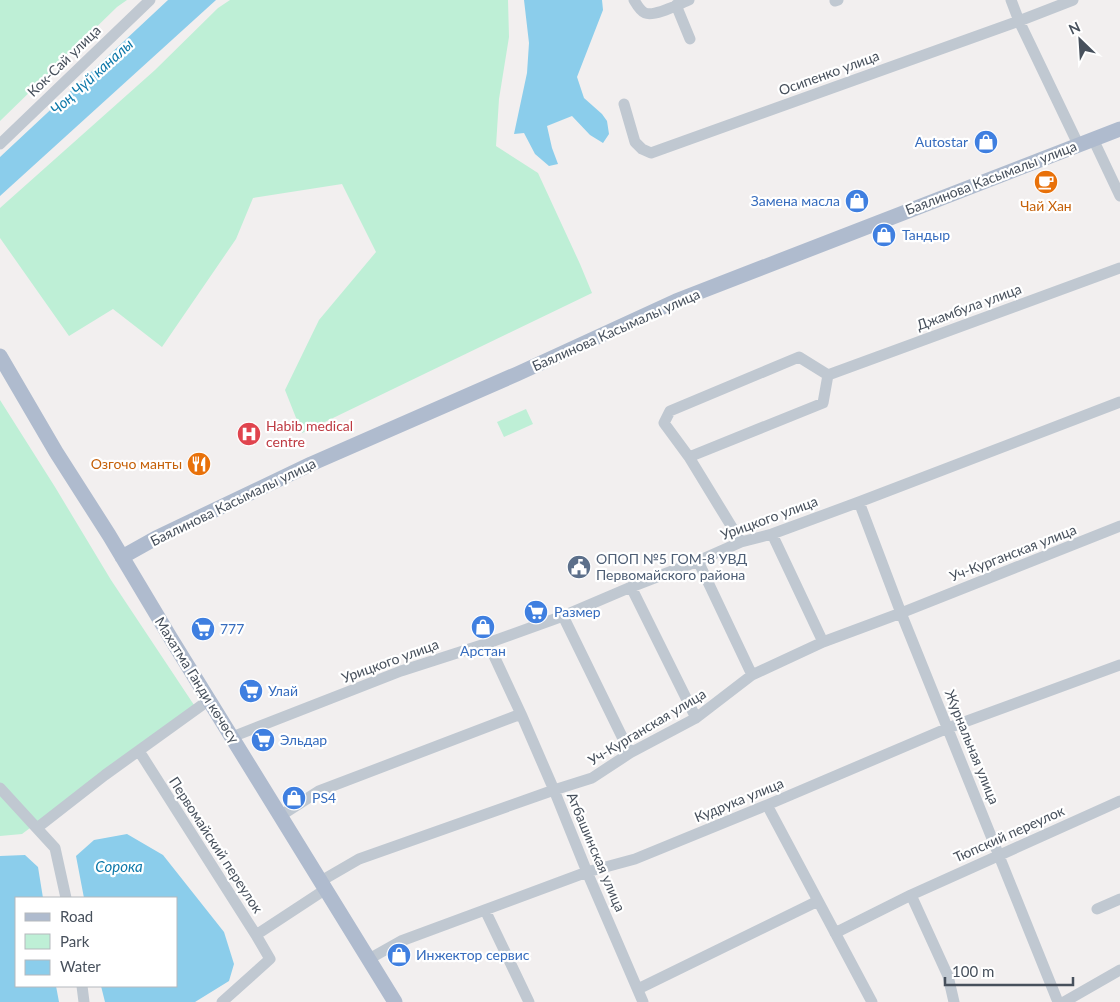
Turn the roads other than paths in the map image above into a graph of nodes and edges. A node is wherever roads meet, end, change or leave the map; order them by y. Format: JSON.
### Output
{"nodes":[{"id":1,"x":150,"y":0,"type":"edge"},
{"id":2,"x":634,"y":0,"type":"edge"},
{"id":3,"x":689,"y":0,"type":"edge"},
{"id":4,"x":1011,"y":0,"type":"edge"},
{"id":5,"x":1073,"y":0,"type":"edge"},
{"id":6,"x":676,"y":5,"type":"junction"},
{"id":7,"x":1019,"y":21,"type":"junction"},
{"id":8,"x":690,"y":39,"type":"dead end"},
{"id":9,"x":624,"y":104,"type":"dead end"},
{"id":10,"x":1120,"y":129,"type":"edge"},
{"id":11,"x":1094,"y":139,"type":"junction"},
{"id":12,"x":0,"y":144,"type":"edge"},
{"id":13,"x":1078,"y":144,"type":"junction"},
{"id":14,"x":1120,"y":196,"type":"edge"},
{"id":15,"x":1120,"y":268,"type":"edge"},
{"id":16,"x":0,"y":356,"type":"edge"},
{"id":17,"x":828,"y":375,"type":"junction"},
{"id":18,"x":1120,"y":402,"type":"edge"},
{"id":19,"x":689,"y":457,"type":"junction"},
{"id":20,"x":859,"y":502,"type":"junction"},
{"id":21,"x":1120,"y":526,"type":"edge"},
{"id":22,"x":772,"y":534,"type":"junction"},
{"id":23,"x":741,"y":542,"type":"junction"},
{"id":24,"x":122,"y":557,"type":"junction"},
{"id":25,"x":698,"y":561,"type":"junction"},
{"id":26,"x":631,"y":587,"type":"junction"},
{"id":27,"x":901,"y":612,"type":"junction"},
{"id":28,"x":563,"y":616,"type":"junction"},
{"id":29,"x":823,"y":642,"type":"junction"},
{"id":30,"x":488,"y":643,"type":"junction"},
{"id":31,"x":1120,"y":666,"type":"edge"},
{"id":32,"x":752,"y":675,"type":"junction"},
{"id":33,"x":209,"y":700,"type":"junction"},
{"id":34,"x":521,"y":714,"type":"junction"},
{"id":35,"x":696,"y":718,"type":"junction"},
{"id":36,"x":948,"y":728,"type":"junction"},
{"id":37,"x":232,"y":737,"type":"junction"},
{"id":38,"x":139,"y":751,"type":"junction"},
{"id":39,"x":630,"y":753,"type":"junction"},
{"id":40,"x":0,"y":788,"type":"edge"},
{"id":41,"x":554,"y":790,"type":"junction"},
{"id":42,"x":1120,"y":801,"type":"edge"},
{"id":43,"x":766,"y":805,"type":"junction"},
{"id":44,"x":280,"y":816,"type":"junction"},
{"id":45,"x":37,"y":828,"type":"junction"},
{"id":46,"x":999,"y":855,"type":"junction"},
{"id":47,"x":586,"y":872,"type":"junction"},
{"id":48,"x":323,"y":885,"type":"junction"},
{"id":49,"x":911,"y":895,"type":"junction"},
{"id":50,"x":66,"y":897,"type":"edge"},
{"id":51,"x":1120,"y":899,"type":"edge"},
{"id":52,"x":818,"y":901,"type":"junction"},
{"id":53,"x":1097,"y":909,"type":"dead end"},
{"id":54,"x":485,"y":910,"type":"junction"},
{"id":55,"x":835,"y":933,"type":"junction"},
{"id":56,"x":256,"y":935,"type":"junction"},
{"id":57,"x":369,"y":959,"type":"junction"},
{"id":58,"x":1120,"y":970,"type":"edge"},
{"id":59,"x":82,"y":987,"type":"edge"},
{"id":60,"x":638,"y":989,"type":"junction"},
{"id":61,"x":871,"y":1001,"type":"edge"},
{"id":62,"x":84,"y":1002,"type":"edge"},
{"id":63,"x":222,"y":1002,"type":"edge"},
{"id":64,"x":395,"y":1002,"type":"edge"},
{"id":65,"x":530,"y":1002,"type":"edge"},
{"id":66,"x":643,"y":1002,"type":"edge"},
{"id":67,"x":954,"y":1002,"type":"edge"},
{"id":68,"x":1058,"y":1002,"type":"edge"},
{"id":69,"x":1064,"y":1002,"type":"edge"}],
"edges":[{"from":1,"to":12,"type":"street","name":"Кок-Сай улица"},
{"from":2,"to":6,"type":"street"},
{"from":3,"to":6,"type":"street"},
{"from":4,"to":7,"type":"street"},
{"from":5,"to":7,"type":"street","name":"Осипенко улица"},
{"from":6,"to":8,"type":"street"},
{"from":7,"to":9,"type":"street","name":"Осипенко улица"},
{"from":7,"to":13,"type":"street"},
{"from":10,"to":11,"type":"main road","name":"Баялинова Касымалы улица"},
{"from":11,"to":13,"type":"main road","name":"Баялинова Касымалы улица"},
{"from":11,"to":14,"type":"street"},
{"from":13,"to":24,"type":"main road","name":"Баялинова Касымалы улица"},
{"from":15,"to":17,"type":"street","name":"Джамбула улица"},
{"from":16,"to":24,"type":"main road","name":"Махатма Ганди көчөсү"},
{"from":17,"to":19,"type":"street"},
{"from":17,"to":19,"type":"street"},
{"from":18,"to":20,"type":"street","name":"Урицкого улица"},
{"from":19,"to":23,"type":"street"},
{"from":20,"to":22,"type":"street","name":"Урицкого улица"},
{"from":20,"to":27,"type":"street","name":"Журнальная улица"},
{"from":21,"to":27,"type":"street","name":"Уч-Курганская улица"},
{"from":22,"to":23,"type":"street","name":"Урицкого улица"},
{"from":22,"to":29,"type":"street"},
{"from":23,"to":25,"type":"street","name":"Урицкого улица"},
{"from":24,"to":33,"type":"main road","name":"Махатма Ганди көчөсү"},
{"from":25,"to":26,"type":"street","name":"Урицкого улица"},
{"from":25,"to":32,"type":"street"},
{"from":26,"to":28,"type":"street","name":"Урицкого улица"},
{"from":26,"to":35,"type":"street"},
{"from":27,"to":29,"type":"street","name":"Уч-Курганская улица"},
{"from":27,"to":36,"type":"street","name":"Журнальная улица"},
{"from":28,"to":30,"type":"street","name":"Урицкого улица"},
{"from":28,"to":39,"type":"street"},
{"from":29,"to":32,"type":"street","name":"Уч-Курганская улица"},
{"from":30,"to":34,"type":"street","name":"Атбашинская улица"},
{"from":30,"to":37,"type":"street","name":"Урицкого улица"},
{"from":31,"to":36,"type":"street","name":"Кудрука улица"},
{"from":32,"to":35,"type":"street","name":"Уч-Курганская улица"},
{"from":33,"to":37,"type":"main road","name":"Махатма Ганди көчөсү"},
{"from":33,"to":38,"type":"street"},
{"from":34,"to":41,"type":"street","name":"Атбашинская улица"},
{"from":34,"to":44,"type":"street"},
{"from":35,"to":39,"type":"street","name":"Уч-Курганская улица"},
{"from":36,"to":43,"type":"street","name":"Кудрука улица"},
{"from":36,"to":46,"type":"street","name":"Журнальная улица"},
{"from":37,"to":44,"type":"main road","name":"Махатма Ганди көчөсү"},
{"from":38,"to":45,"type":"street"},
{"from":38,"to":56,"type":"street","name":"Первомайский переулок"},
{"from":39,"to":41,"type":"street","name":"Уч-Курганская улица"},
{"from":40,"to":45,"type":"street"},
{"from":41,"to":47,"type":"street","name":"Атбашинская улица"},
{"from":41,"to":48,"type":"street","name":"Уч-Курганская улица"},
{"from":42,"to":46,"type":"street","name":"Тюпский переулок"},
{"from":43,"to":47,"type":"street","name":"Кудрука улица"},
{"from":43,"to":52,"type":"street"},
{"from":44,"to":48,"type":"main road","name":"Махатма Ганди көчөсү"},
{"from":45,"to":50,"type":"street"},
{"from":46,"to":49,"type":"street","name":"Тюпский переулок"},
{"from":46,"to":68,"type":"street","name":"Журнальная улица"},
{"from":47,"to":54,"type":"street","name":"Кудрука улица"},
{"from":47,"to":60,"type":"street","name":"Атбашинская улица"},
{"from":48,"to":56,"type":"street","name":"Первомайский переулок"},
{"from":48,"to":57,"type":"main road","name":"Махатма Ганди көчөсү"},
{"from":49,"to":55,"type":"street","name":"Тюпский переулок"},
{"from":49,"to":67,"type":"street"},
{"from":51,"to":53,"type":"street"},
{"from":52,"to":55,"type":"street"},
{"from":52,"to":60,"type":"street"},
{"from":54,"to":57,"type":"street","name":"Кудрука улица"},
{"from":54,"to":65,"type":"street"},
{"from":55,"to":61,"type":"street"},
{"from":56,"to":63,"type":"street"},
{"from":57,"to":64,"type":"main road","name":"Махатма Ганди көчөсү"},
{"from":58,"to":69,"type":"street"},
{"from":59,"to":62,"type":"street"},
{"from":60,"to":66,"type":"street","name":"Атбашинская улица"}]}
